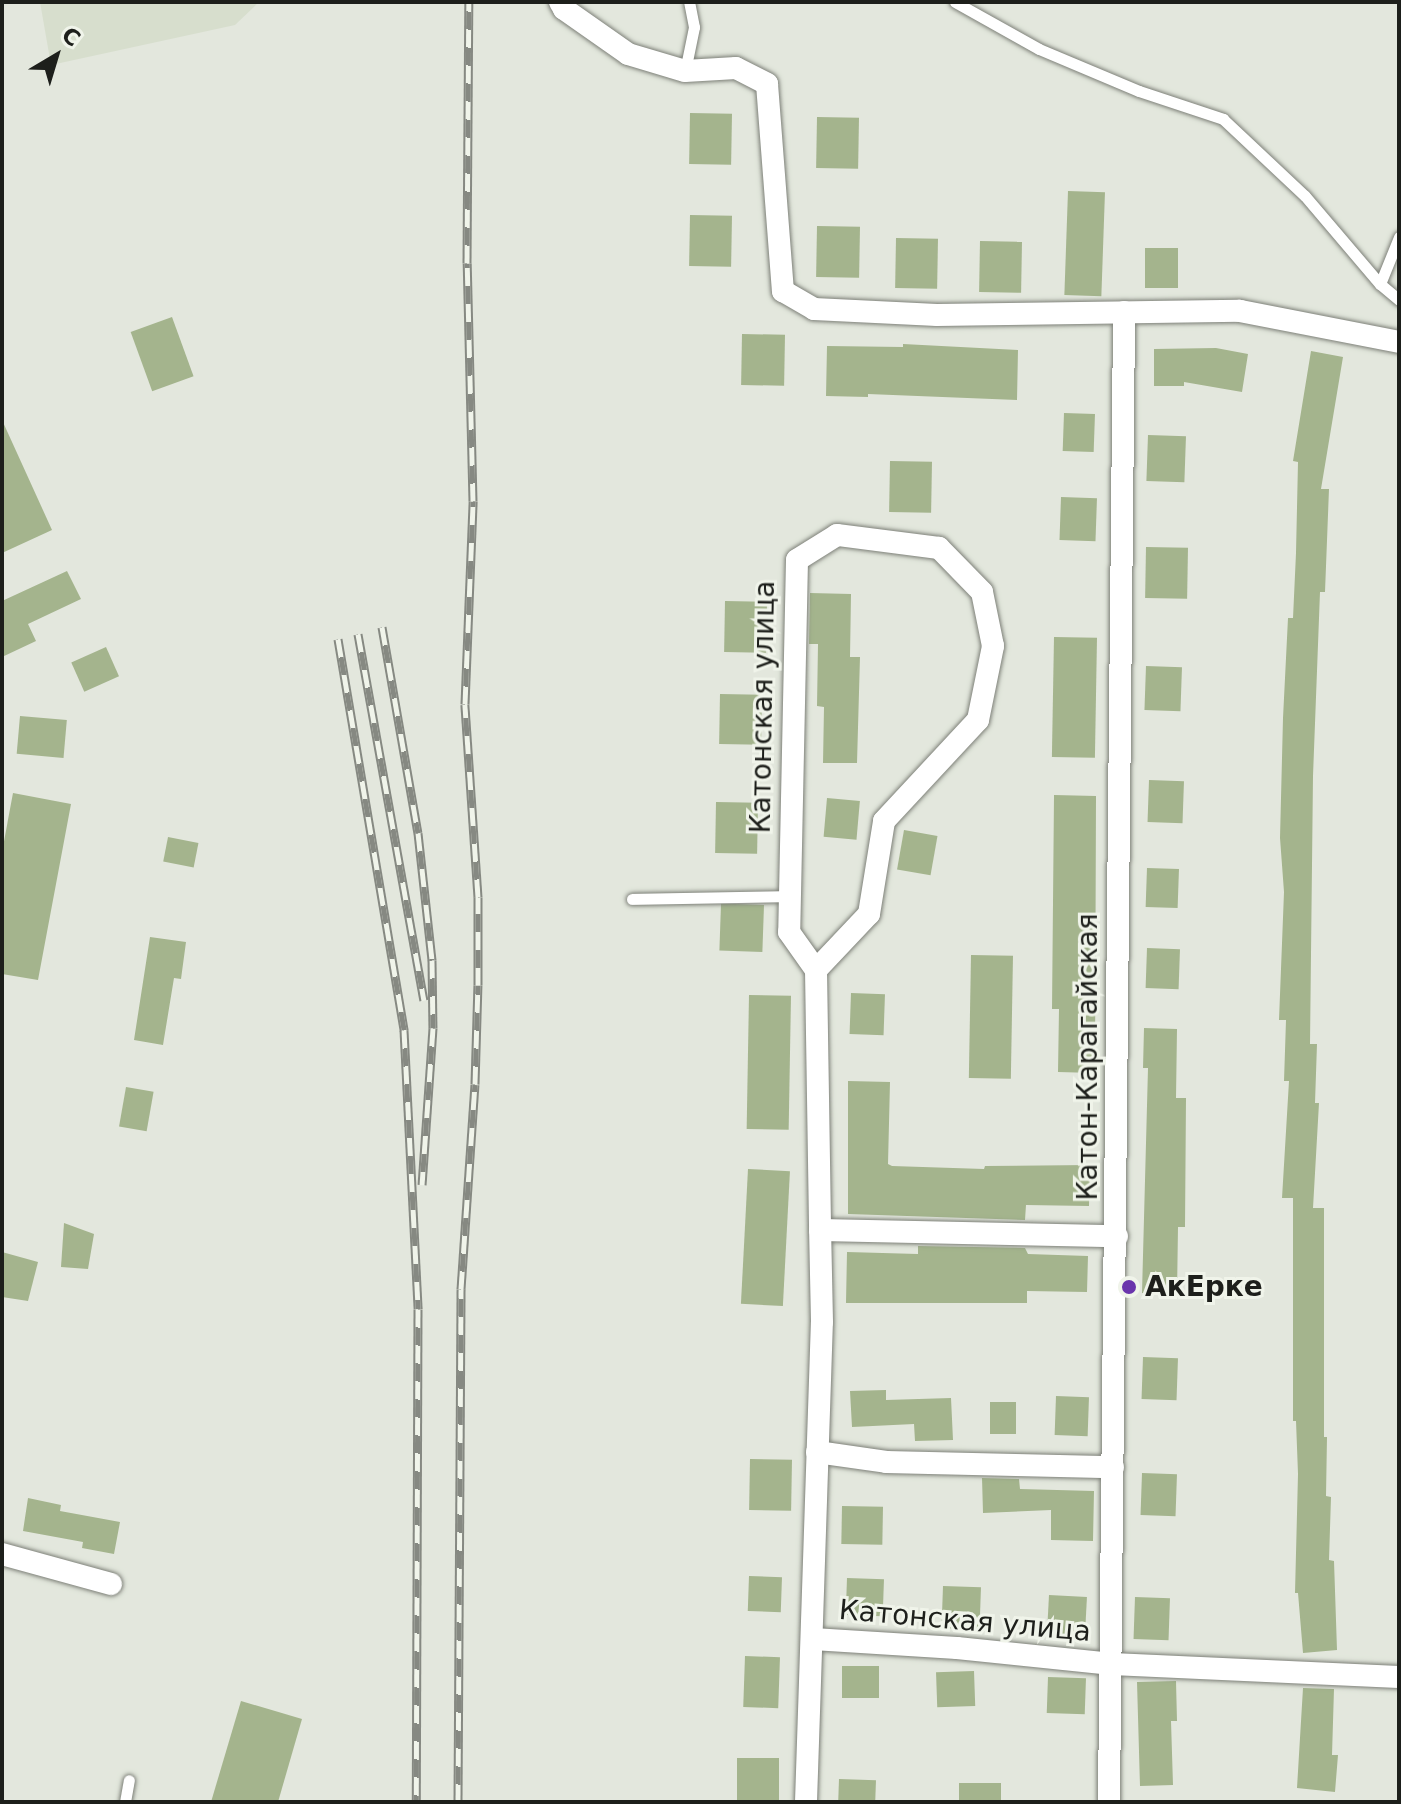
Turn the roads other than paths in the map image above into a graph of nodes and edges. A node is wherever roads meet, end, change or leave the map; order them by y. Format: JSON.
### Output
{"nodes":[{"id":1,"x":560,"y":2,"type":"edge"},
{"id":2,"x":689,"y":2,"type":"edge"},
{"id":3,"x":955,"y":2,"type":"edge"},
{"id":4,"x":685,"y":71,"type":"junction"},
{"id":5,"x":1399,"y":237,"type":"edge"},
{"id":6,"x":1380,"y":284,"type":"junction"},
{"id":7,"x":1399,"y":300,"type":"edge"},
{"id":8,"x":1124,"y":312,"type":"junction"},
{"id":9,"x":1399,"y":342,"type":"edge"},
{"id":10,"x":789,"y":896,"type":"junction"},
{"id":11,"x":632,"y":899,"type":"dead end"},
{"id":12,"x":816,"y":970,"type":"junction"},
{"id":13,"x":820,"y":1230,"type":"junction"},
{"id":14,"x":1117,"y":1236,"type":"junction"},
{"id":15,"x":817,"y":1452,"type":"junction"},
{"id":16,"x":1113,"y":1467,"type":"junction"},
{"id":17,"x":2,"y":1554,"type":"edge"},
{"id":18,"x":111,"y":1584,"type":"dead end"},
{"id":19,"x":813,"y":1639,"type":"junction"},
{"id":20,"x":1112,"y":1664,"type":"junction"},
{"id":21,"x":1399,"y":1677,"type":"edge"},
{"id":22,"x":129,"y":1780,"type":"dead end"},
{"id":23,"x":125,"y":1802,"type":"edge"},
{"id":24,"x":806,"y":1802,"type":"edge"},
{"id":25,"x":1109,"y":1802,"type":"edge"}],
"edges":[{"from":1,"to":4,"type":"street"},
{"from":2,"to":4,"type":"lane"},
{"from":3,"to":6,"type":"lane"},
{"from":4,"to":8,"type":"street"},
{"from":5,"to":6,"type":"lane"},
{"from":6,"to":7,"type":"lane"},
{"from":8,"to":9,"type":"street"},
{"from":8,"to":14,"type":"street","name":"Катон-Карагайская"},
{"from":10,"to":11,"type":"lane"},
{"from":10,"to":12,"type":"street","name":"Катонская улица"},
{"from":10,"to":12,"type":"street","name":"Катонская улица"},
{"from":12,"to":13,"type":"street","name":"Катонская улица"},
{"from":13,"to":14,"type":"street"},
{"from":13,"to":15,"type":"street","name":"Катонская улица"},
{"from":14,"to":16,"type":"street","name":"Катон-Карагайская"},
{"from":15,"to":16,"type":"street"},
{"from":15,"to":19,"type":"street","name":"Катонская улица"},
{"from":16,"to":20,"type":"street","name":"Катон-Карагайская"},
{"from":17,"to":18,"type":"street"},
{"from":19,"to":20,"type":"street","name":"Катонская улица"},
{"from":19,"to":24,"type":"street","name":"Катонская улица"},
{"from":20,"to":21,"type":"street","name":"Катонская улица"},
{"from":20,"to":25,"type":"street","name":"Катон-Карагайская"},
{"from":22,"to":23,"type":"lane"}]}
